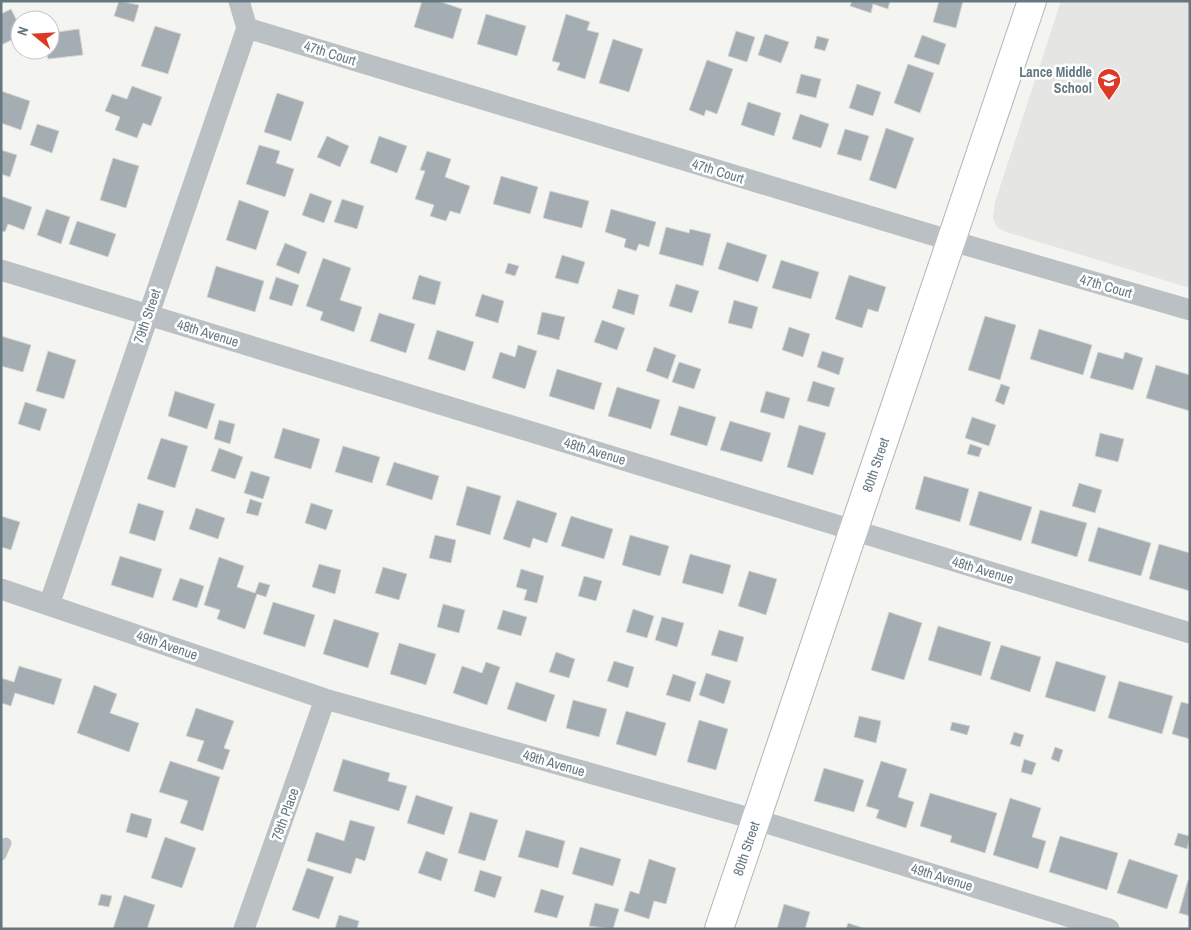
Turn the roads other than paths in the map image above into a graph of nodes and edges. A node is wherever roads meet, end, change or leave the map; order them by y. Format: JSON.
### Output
{"nodes":[{"id":1,"x":239,"y":1,"type":"edge"},
{"id":2,"x":1032,"y":1,"type":"edge"},
{"id":3,"x":247,"y":28,"type":"junction"},
{"id":4,"x":952,"y":242,"type":"junction"},
{"id":5,"x":1,"y":270,"type":"edge"},
{"id":6,"x":1190,"y":310,"type":"edge"},
{"id":7,"x":148,"y":314,"type":"junction"},
{"id":8,"x":852,"y":530,"type":"junction"},
{"id":9,"x":1,"y":589,"type":"edge"},
{"id":10,"x":49,"y":605,"type":"junction"},
{"id":11,"x":1190,"y":633,"type":"edge"},
{"id":12,"x":325,"y":699,"type":"junction"},
{"id":13,"x":757,"y":820,"type":"junction"},
{"id":14,"x":6,"y":843,"type":"dead end"},
{"id":15,"x":1,"y":855,"type":"edge"},
{"id":16,"x":244,"y":929,"type":"edge"},
{"id":17,"x":719,"y":929,"type":"edge"},
{"id":18,"x":1109,"y":929,"type":"edge"}],
"edges":[{"from":1,"to":3,"type":"street"},
{"from":2,"to":4,"type":"street","name":"80th Street"},
{"from":3,"to":4,"type":"street","name":"47th Court"},
{"from":3,"to":7,"type":"street","name":"79th Street"},
{"from":4,"to":6,"type":"street","name":"47th Court"},
{"from":4,"to":8,"type":"street","name":"80th Street"},
{"from":5,"to":7,"type":"street","name":"48th Avenue"},
{"from":7,"to":8,"type":"street","name":"48th Avenue"},
{"from":7,"to":10,"type":"street","name":"79th Street"},
{"from":8,"to":11,"type":"street","name":"48th Avenue"},
{"from":8,"to":13,"type":"street","name":"80th Street"},
{"from":9,"to":10,"type":"street","name":"49th Avenue"},
{"from":10,"to":12,"type":"street","name":"49th Avenue"},
{"from":12,"to":13,"type":"street","name":"49th Avenue"},
{"from":12,"to":16,"type":"street","name":"79th Place"},
{"from":13,"to":17,"type":"street","name":"80th Street"},
{"from":13,"to":18,"type":"street","name":"49th Avenue"},
{"from":14,"to":15,"type":"lane"}]}
